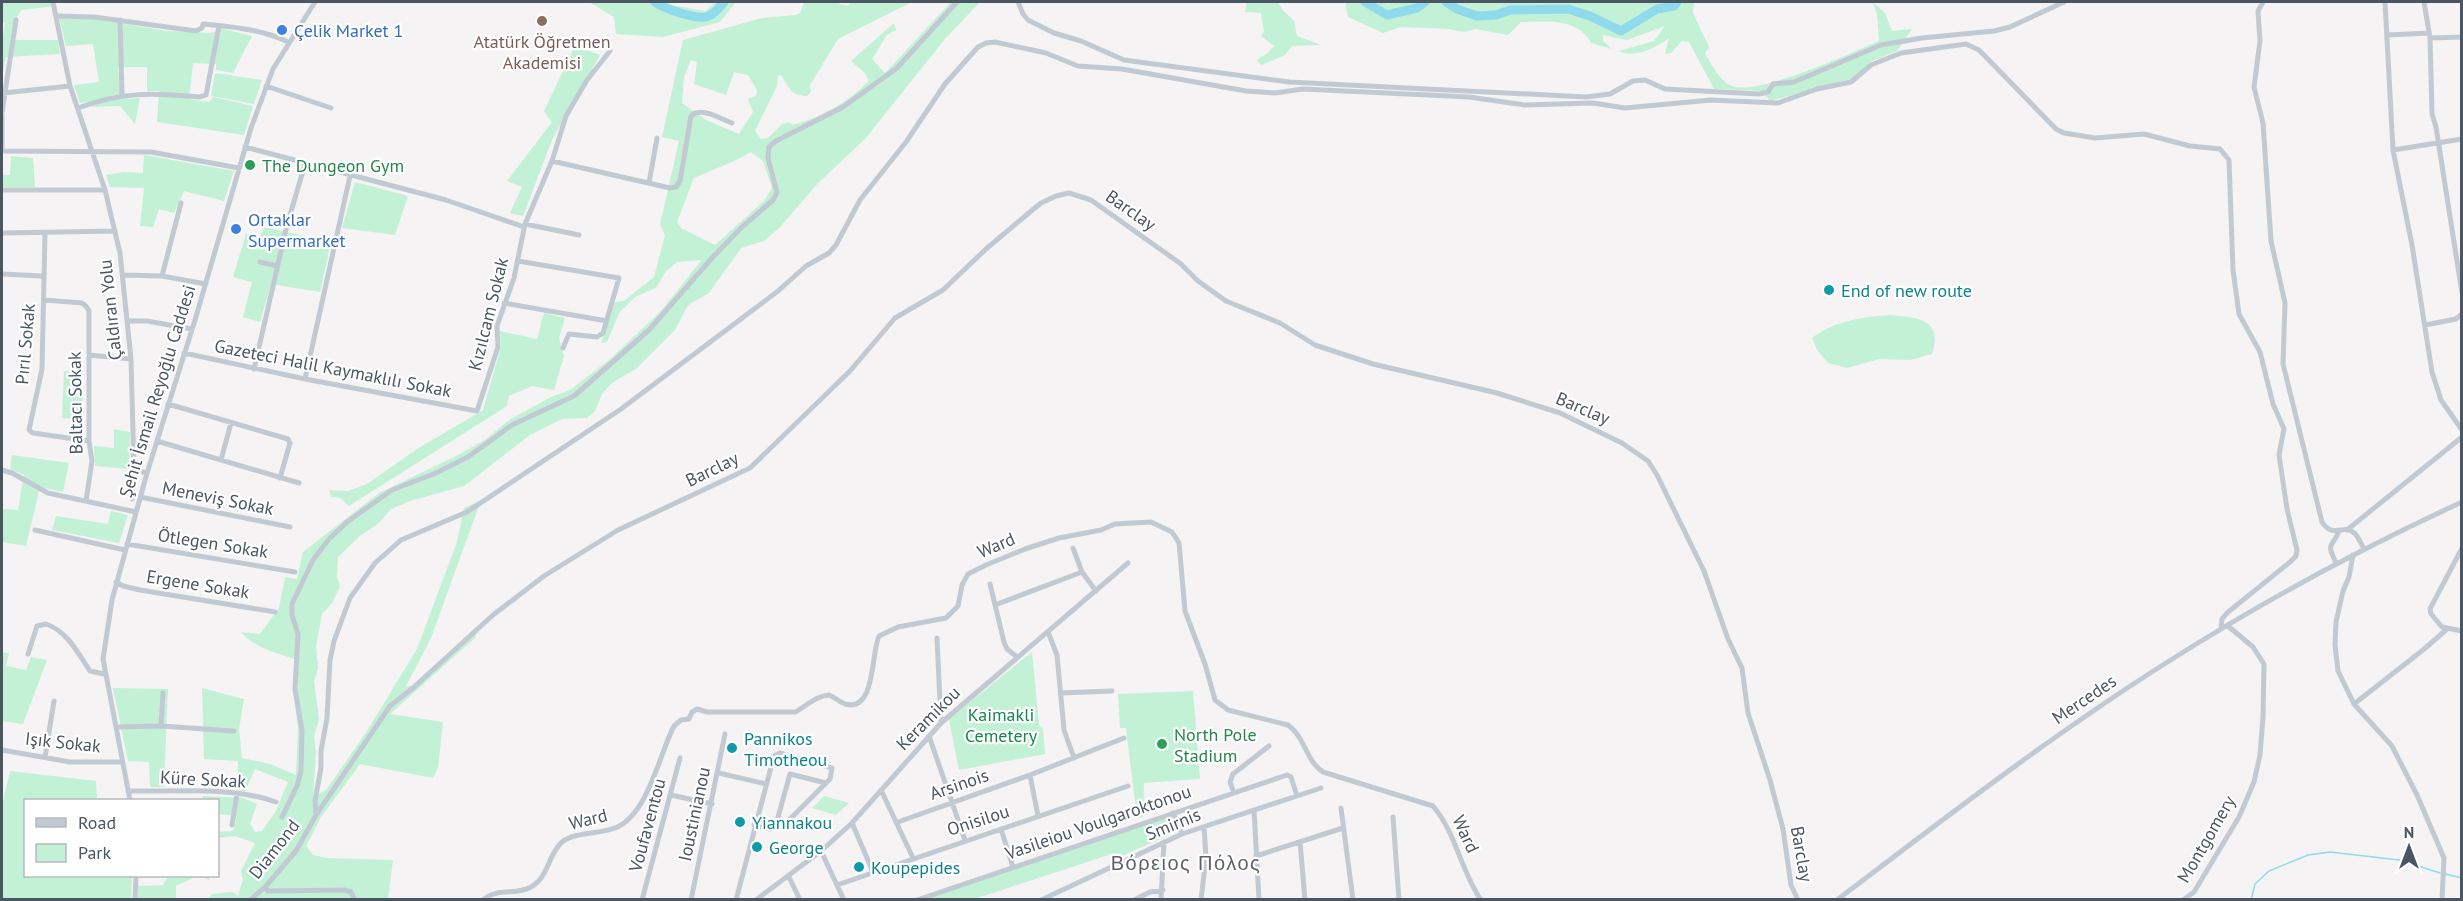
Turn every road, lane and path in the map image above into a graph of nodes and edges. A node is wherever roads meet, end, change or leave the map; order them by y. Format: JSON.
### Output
{"nodes":[{"id":1,"x":53,"y":2,"type":"edge"},
{"id":2,"x":957,"y":2,"type":"edge"},
{"id":3,"x":1018,"y":2,"type":"edge"},
{"id":4,"x":2064,"y":2,"type":"edge"},
{"id":5,"x":2264,"y":2,"type":"edge"},
{"id":6,"x":2385,"y":2,"type":"edge"},
{"id":7,"x":2424,"y":2,"type":"edge"},
{"id":8,"x":315,"y":3,"type":"edge"},
{"id":9,"x":57,"y":16,"type":"junction"},
{"id":10,"x":16,"y":20,"type":"dead end"},
{"id":11,"x":120,"y":20,"type":"junction"},
{"id":12,"x":219,"y":26,"type":"junction"},
{"id":13,"x":2387,"y":34,"type":"junction"},
{"id":14,"x":2429,"y":36,"type":"junction"},
{"id":15,"x":2462,"y":37,"type":"edge"},
{"id":16,"x":288,"y":42,"type":"junction"},
{"id":17,"x":610,"y":51,"type":"dead end"},
{"id":18,"x":70,"y":86,"type":"junction"},
{"id":19,"x":266,"y":86,"type":"junction"},
{"id":20,"x":3,"y":93,"type":"junction"},
{"id":21,"x":123,"y":95,"type":"junction"},
{"id":22,"x":78,"y":108,"type":"junction"},
{"id":23,"x":331,"y":108,"type":"dead end"},
{"id":24,"x":2,"y":113,"type":"edge"},
{"id":25,"x":732,"y":123,"type":"dead end"},
{"id":26,"x":657,"y":138,"type":"dead end"},
{"id":27,"x":2462,"y":139,"type":"edge"},
{"id":28,"x":2438,"y":143,"type":"junction"},
{"id":29,"x":245,"y":147,"type":"junction"},
{"id":30,"x":2393,"y":150,"type":"junction"},
{"id":31,"x":2,"y":151,"type":"edge"},
{"id":32,"x":93,"y":151,"type":"junction"},
{"id":33,"x":552,"y":161,"type":"junction"},
{"id":34,"x":305,"y":164,"type":"junction"},
{"id":35,"x":239,"y":168,"type":"junction"},
{"id":36,"x":350,"y":176,"type":"junction"},
{"id":37,"x":649,"y":183,"type":"junction"},
{"id":38,"x":2,"y":190,"type":"edge"},
{"id":39,"x":105,"y":190,"type":"junction"},
{"id":40,"x":182,"y":203,"type":"dead end"},
{"id":41,"x":525,"y":226,"type":"junction"},
{"id":42,"x":115,"y":231,"type":"junction"},
{"id":43,"x":2,"y":233,"type":"edge"},
{"id":44,"x":45,"y":233,"type":"junction"},
{"id":45,"x":579,"y":236,"type":"dead end"},
{"id":46,"x":2459,"y":249,"type":"edge"},
{"id":47,"x":518,"y":261,"type":"junction"},
{"id":48,"x":260,"y":262,"type":"dead end"},
{"id":49,"x":277,"y":266,"type":"junction"},
{"id":50,"x":2,"y":274,"type":"edge"},
{"id":51,"x":124,"y":275,"type":"junction"},
{"id":52,"x":42,"y":276,"type":"junction"},
{"id":53,"x":162,"y":276,"type":"junction"},
{"id":54,"x":206,"y":284,"type":"junction"},
{"id":55,"x":2462,"y":293,"type":"edge"},
{"id":56,"x":44,"y":300,"type":"junction"},
{"id":57,"x":504,"y":303,"type":"junction"},
{"id":58,"x":2462,"y":314,"type":"edge"},
{"id":59,"x":128,"y":321,"type":"junction"},
{"id":60,"x":607,"y":321,"type":"junction"},
{"id":61,"x":2425,"y":325,"type":"junction"},
{"id":62,"x":192,"y":329,"type":"junction"},
{"id":63,"x":563,"y":348,"type":"dead end"},
{"id":64,"x":184,"y":353,"type":"junction"},
{"id":65,"x":89,"y":355,"type":"junction"},
{"id":66,"x":130,"y":359,"type":"junction"},
{"id":67,"x":254,"y":369,"type":"junction"},
{"id":68,"x":305,"y":379,"type":"junction"},
{"id":69,"x":168,"y":404,"type":"junction"},
{"id":70,"x":477,"y":411,"type":"joint"},
{"id":71,"x":231,"y":423,"type":"junction"},
{"id":72,"x":2462,"y":430,"type":"edge"},
{"id":73,"x":2462,"y":437,"type":"edge"},
{"id":74,"x":89,"y":441,"type":"junction"},
{"id":75,"x":157,"y":441,"type":"junction"},
{"id":76,"x":220,"y":460,"type":"junction"},
{"id":77,"x":2,"y":470,"type":"edge"},
{"id":78,"x":134,"y":470,"type":"junction"},
{"id":79,"x":147,"y":473,"type":"junction"},
{"id":80,"x":280,"y":478,"type":"junction"},
{"id":81,"x":299,"y":483,"type":"dead end"},
{"id":82,"x":140,"y":497,"type":"junction"},
{"id":83,"x":132,"y":499,"type":"dead end"},
{"id":84,"x":86,"y":501,"type":"junction"},
{"id":85,"x":2462,"y":502,"type":"edge"},
{"id":86,"x":136,"y":512,"type":"junction"},
{"id":87,"x":290,"y":527,"type":"dead end"},
{"id":88,"x":35,"y":530,"type":"dead end"},
{"id":89,"x":2347,"y":530,"type":"junction"},
{"id":90,"x":2339,"y":531,"type":"junction"},
{"id":91,"x":126,"y":547,"type":"junction"},
{"id":92,"x":1073,"y":548,"type":"dead end"},
{"id":93,"x":2462,"y":548,"type":"edge"},
{"id":94,"x":2364,"y":549,"type":"junction"},
{"id":95,"x":2353,"y":555,"type":"junction"},
{"id":96,"x":1128,"y":563,"type":"dead end"},
{"id":97,"x":2336,"y":563,"type":"junction"},
{"id":98,"x":295,"y":572,"type":"dead end"},
{"id":99,"x":1082,"y":572,"type":"junction"},
{"id":100,"x":116,"y":582,"type":"junction"},
{"id":101,"x":990,"y":584,"type":"dead end"},
{"id":102,"x":1096,"y":591,"type":"junction"},
{"id":103,"x":995,"y":605,"type":"junction"},
{"id":104,"x":275,"y":612,"type":"dead end"},
{"id":105,"x":2228,"y":626,"type":"junction"},
{"id":106,"x":2221,"y":629,"type":"junction"},
{"id":107,"x":2446,"y":630,"type":"junction"},
{"id":108,"x":2462,"y":631,"type":"edge"},
{"id":109,"x":1048,"y":633,"type":"junction"},
{"id":110,"x":937,"y":638,"type":"dead end"},
{"id":111,"x":28,"y":654,"type":"dead end"},
{"id":112,"x":1017,"y":657,"type":"junction"},
{"id":113,"x":104,"y":674,"type":"junction"},
{"id":114,"x":1112,"y":691,"type":"dead end"},
{"id":115,"x":163,"y":693,"type":"dead end"},
{"id":116,"x":1061,"y":693,"type":"junction"},
{"id":117,"x":54,"y":701,"type":"dead end"},
{"id":118,"x":2354,"y":704,"type":"junction"},
{"id":119,"x":941,"y":723,"type":"junction"},
{"id":120,"x":161,"y":726,"type":"junction"},
{"id":121,"x":116,"y":727,"type":"junction"},
{"id":122,"x":234,"y":731,"type":"dead end"},
{"id":123,"x":725,"y":734,"type":"dead end"},
{"id":124,"x":929,"y":736,"type":"junction"},
{"id":125,"x":1124,"y":738,"type":"dead end"},
{"id":126,"x":1269,"y":746,"type":"dead end"},
{"id":127,"x":2,"y":750,"type":"edge"},
{"id":128,"x":45,"y":757,"type":"junction"},
{"id":129,"x":680,"y":758,"type":"dead end"},
{"id":130,"x":1074,"y":758,"type":"junction"},
{"id":131,"x":122,"y":762,"type":"junction"},
{"id":132,"x":719,"y":772,"type":"junction"},
{"id":133,"x":1030,"y":775,"type":"junction"},
{"id":134,"x":826,"y":783,"type":"junction"},
{"id":135,"x":766,"y":784,"type":"junction"},
{"id":136,"x":1128,"y":786,"type":"dead end"},
{"id":137,"x":1321,"y":788,"type":"dead end"},
{"id":138,"x":881,"y":790,"type":"junction"},
{"id":139,"x":128,"y":791,"type":"junction"},
{"id":140,"x":176,"y":792,"type":"junction"},
{"id":141,"x":1234,"y":793,"type":"junction"},
{"id":142,"x":237,"y":794,"type":"junction"},
{"id":143,"x":671,"y":795,"type":"junction"},
{"id":144,"x":1297,"y":796,"type":"junction"},
{"id":145,"x":130,"y":799,"type":"edge"},
{"id":146,"x":177,"y":799,"type":"edge"},
{"id":147,"x":276,"y":802,"type":"dead end"},
{"id":148,"x":952,"y":802,"type":"junction"},
{"id":149,"x":712,"y":804,"type":"junction"},
{"id":150,"x":1341,"y":808,"type":"dead end"},
{"id":151,"x":1254,"y":810,"type":"junction"},
{"id":152,"x":1173,"y":813,"type":"junction"},
{"id":153,"x":316,"y":814,"type":"junction"},
{"id":154,"x":1038,"y":816,"type":"junction"},
{"id":155,"x":282,"y":817,"type":"dead end"},
{"id":156,"x":1393,"y":817,"type":"dead end"},
{"id":157,"x":898,"y":822,"type":"junction"},
{"id":158,"x":852,"y":823,"type":"junction"},
{"id":159,"x":232,"y":825,"type":"dead end"},
{"id":160,"x":754,"y":825,"type":"junction"},
{"id":161,"x":1204,"y":827,"type":"junction"},
{"id":162,"x":775,"y":828,"type":"junction"},
{"id":163,"x":1343,"y":828,"type":"junction"},
{"id":164,"x":1001,"y":829,"type":"junction"},
{"id":165,"x":1182,"y":834,"type":"junction"},
{"id":166,"x":965,"y":840,"type":"junction"},
{"id":167,"x":1164,"y":842,"type":"junction"},
{"id":168,"x":1300,"y":842,"type":"junction"},
{"id":169,"x":822,"y":851,"type":"junction"},
{"id":170,"x":1256,"y":856,"type":"junction"},
{"id":171,"x":913,"y":858,"type":"junction"},
{"id":172,"x":1013,"y":867,"type":"junction"},
{"id":173,"x":873,"y":872,"type":"junction"},
{"id":174,"x":136,"y":877,"type":"edge"},
{"id":175,"x":789,"y":877,"type":"junction"},
{"id":176,"x":837,"y":885,"type":"junction"},
{"id":177,"x":265,"y":887,"type":"junction"},
{"id":178,"x":1163,"y":890,"type":"junction"},
{"id":179,"x":135,"y":900,"type":"edge"},
{"id":180,"x":250,"y":900,"type":"edge"},
{"id":181,"x":355,"y":900,"type":"edge"},
{"id":182,"x":483,"y":900,"type":"edge"},
{"id":183,"x":642,"y":900,"type":"edge"},
{"id":184,"x":691,"y":900,"type":"edge"},
{"id":185,"x":736,"y":900,"type":"edge"},
{"id":186,"x":756,"y":900,"type":"edge"},
{"id":187,"x":800,"y":900,"type":"edge"},
{"id":188,"x":843,"y":900,"type":"edge"},
{"id":189,"x":917,"y":900,"type":"edge"},
{"id":190,"x":1041,"y":900,"type":"edge"},
{"id":191,"x":1134,"y":900,"type":"edge"},
{"id":192,"x":1161,"y":900,"type":"edge"},
{"id":193,"x":1201,"y":900,"type":"edge"},
{"id":194,"x":1259,"y":900,"type":"edge"},
{"id":195,"x":1305,"y":900,"type":"edge"},
{"id":196,"x":1353,"y":900,"type":"edge"},
{"id":197,"x":1399,"y":900,"type":"edge"},
{"id":198,"x":1482,"y":900,"type":"edge"},
{"id":199,"x":1798,"y":900,"type":"edge"},
{"id":200,"x":1837,"y":900,"type":"edge"},
{"id":201,"x":2183,"y":900,"type":"edge"},
{"id":202,"x":2442,"y":900,"type":"edge"}],
"edges":[{"from":1,"to":9,"type":"street","name":"Çaldıran Yolu"},
{"from":2,"to":155,"type":"street"},
{"from":3,"to":4,"type":"street"},
{"from":5,"to":90,"type":"street"},
{"from":6,"to":13,"type":"street"},
{"from":7,"to":14,"type":"street"},
{"from":8,"to":16,"type":"street","name":"Şehit İsmail Reyoğlu Caddesi"},
{"from":9,"to":11,"type":"street"},
{"from":9,"to":18,"type":"street","name":"Çaldıran Yolu"},
{"from":10,"to":20,"type":"street"},
{"from":11,"to":12,"type":"street"},
{"from":11,"to":21,"type":"street"},
{"from":12,"to":16,"type":"street"},
{"from":12,"to":21,"type":"street"},
{"from":13,"to":14,"type":"street"},
{"from":13,"to":30,"type":"street"},
{"from":14,"to":15,"type":"street"},
{"from":14,"to":28,"type":"street"},
{"from":16,"to":19,"type":"street","name":"Şehit İsmail Reyoğlu Caddesi"},
{"from":17,"to":33,"type":"street","name":"Kızılcam Sokak"},
{"from":18,"to":20,"type":"street"},
{"from":18,"to":22,"type":"street","name":"Çaldıran Yolu"},
{"from":19,"to":23,"type":"street"},
{"from":19,"to":29,"type":"street","name":"Şehit İsmail Reyoğlu Caddesi"},
{"from":20,"to":24,"type":"street"},
{"from":21,"to":22,"type":"street"},
{"from":22,"to":32,"type":"street","name":"Çaldıran Yolu"},
{"from":24,"to":31,"type":"street"},
{"from":25,"to":37,"type":"street"},
{"from":26,"to":37,"type":"street"},
{"from":27,"to":28,"type":"street"},
{"from":28,"to":30,"type":"street"},
{"from":28,"to":46,"type":"street"},
{"from":29,"to":34,"type":"street"},
{"from":29,"to":35,"type":"street","name":"Şehit İsmail Reyoğlu Caddesi"},
{"from":30,"to":61,"type":"street"},
{"from":31,"to":32,"type":"street"},
{"from":32,"to":35,"type":"street"},
{"from":32,"to":39,"type":"street","name":"Çaldıran Yolu"},
{"from":33,"to":37,"type":"street"},
{"from":33,"to":41,"type":"street","name":"Kızılcam Sokak"},
{"from":34,"to":36,"type":"street"},
{"from":34,"to":49,"type":"street"},
{"from":35,"to":54,"type":"street","name":"Şehit İsmail Reyoğlu Caddesi"},
{"from":36,"to":41,"type":"street"},
{"from":36,"to":68,"type":"street"},
{"from":38,"to":39,"type":"street"},
{"from":39,"to":42,"type":"street","name":"Çaldıran Yolu"},
{"from":40,"to":53,"type":"street"},
{"from":41,"to":45,"type":"street"},
{"from":41,"to":47,"type":"street","name":"Kızılcam Sokak"},
{"from":42,"to":44,"type":"street"},
{"from":42,"to":51,"type":"street","name":"Çaldıran Yolu"},
{"from":43,"to":44,"type":"street"},
{"from":44,"to":52,"type":"street","name":"Pırıl Sokak"},
{"from":46,"to":55,"type":"street"},
{"from":47,"to":57,"type":"street","name":"Kızılcam Sokak"},
{"from":47,"to":60,"type":"street"},
{"from":48,"to":49,"type":"street"},
{"from":49,"to":67,"type":"street"},
{"from":50,"to":52,"type":"street"},
{"from":51,"to":53,"type":"street"},
{"from":51,"to":59,"type":"street","name":"Çaldıran Yolu"},
{"from":52,"to":56,"type":"street","name":"Pırıl Sokak"},
{"from":53,"to":54,"type":"street"},
{"from":54,"to":62,"type":"street","name":"Şehit İsmail Reyoğlu Caddesi"},
{"from":56,"to":65,"type":"street","name":"Baltacı Sokak"},
{"from":56,"to":74,"type":"street","name":"Pırıl Sokak"},
{"from":57,"to":60,"type":"street"},
{"from":57,"to":70,"type":"street","name":"Kızılcam Sokak"},
{"from":58,"to":61,"type":"street"},
{"from":59,"to":62,"type":"street"},
{"from":59,"to":66,"type":"street","name":"Çaldıran Yolu"},
{"from":60,"to":63,"type":"street"},
{"from":61,"to":72,"type":"street"},
{"from":62,"to":64,"type":"street","name":"Şehit İsmail Reyoğlu Caddesi"},
{"from":64,"to":67,"type":"street","name":"Gazeteci Halil Kaymaklılı Sokak"},
{"from":64,"to":69,"type":"street","name":"Şehit İsmail Reyoğlu Caddesi"},
{"from":65,"to":66,"type":"street"},
{"from":65,"to":74,"type":"street","name":"Baltacı Sokak"},
{"from":66,"to":78,"type":"street","name":"Çaldıran Yolu"},
{"from":67,"to":68,"type":"street","name":"Gazeteci Halil Kaymaklılı Sokak"},
{"from":68,"to":70,"type":"street","name":"Gazeteci Halil Kaymaklılı Sokak"},
{"from":69,"to":71,"type":"street"},
{"from":69,"to":75,"type":"street","name":"Şehit İsmail Reyoğlu Caddesi"},
{"from":71,"to":76,"type":"street"},
{"from":71,"to":80,"type":"street"},
{"from":73,"to":89,"type":"street"},
{"from":74,"to":84,"type":"street","name":"Baltacı Sokak"},
{"from":75,"to":76,"type":"street"},
{"from":75,"to":79,"type":"street","name":"Şehit İsmail Reyoğlu Caddesi"},
{"from":76,"to":80,"type":"street"},
{"from":77,"to":84,"type":"street"},
{"from":78,"to":79,"type":"street"},
{"from":78,"to":83,"type":"street","name":"Çaldıran Yolu"},
{"from":79,"to":82,"type":"street","name":"Şehit İsmail Reyoğlu Caddesi"},
{"from":80,"to":81,"type":"street"},
{"from":82,"to":86,"type":"street","name":"Şehit İsmail Reyoğlu Caddesi"},
{"from":82,"to":87,"type":"street","name":"Meneviş Sokak"},
{"from":84,"to":86,"type":"street"},
{"from":85,"to":94,"type":"street","name":"Mercedes"},
{"from":86,"to":91,"type":"street","name":"Şehit İsmail Reyoğlu Caddesi"},
{"from":88,"to":91,"type":"street","name":"Ötlegen Sokak"},
{"from":89,"to":90,"type":"street"},
{"from":89,"to":94,"type":"street"},
{"from":90,"to":97,"type":"street"},
{"from":91,"to":98,"type":"street","name":"Ötlegen Sokak"},
{"from":91,"to":100,"type":"street","name":"Şehit İsmail Reyoğlu Caddesi"},
{"from":92,"to":99,"type":"street"},
{"from":93,"to":107,"type":"street"},
{"from":94,"to":95,"type":"street","name":"Mercedes"},
{"from":95,"to":97,"type":"street","name":"Mercedes"},
{"from":95,"to":118,"type":"street"},
{"from":96,"to":102,"type":"street","name":"Keramikou"},
{"from":97,"to":105,"type":"street","name":"Mercedes"},
{"from":99,"to":102,"type":"street"},
{"from":99,"to":103,"type":"street"},
{"from":100,"to":104,"type":"street","name":"Ergene Sokak"},
{"from":100,"to":113,"type":"street","name":"Şehit İsmail Reyoğlu Caddesi"},
{"from":101,"to":103,"type":"street"},
{"from":102,"to":109,"type":"street","name":"Keramikou"},
{"from":103,"to":112,"type":"street"},
{"from":105,"to":106,"type":"street","name":"Mercedes"},
{"from":105,"to":201,"type":"street","name":"Montgomery"},
{"from":106,"to":153,"type":"street"},
{"from":106,"to":200,"type":"street","name":"Mercedes"},
{"from":107,"to":108,"type":"street"},
{"from":107,"to":118,"type":"street"},
{"from":109,"to":112,"type":"street","name":"Keramikou"},
{"from":109,"to":116,"type":"street"},
{"from":110,"to":119,"type":"street"},
{"from":111,"to":113,"type":"street"},
{"from":112,"to":119,"type":"street","name":"Keramikou"},
{"from":113,"to":121,"type":"street","name":"Şehit İsmail Reyoğlu Caddesi"},
{"from":114,"to":116,"type":"street"},
{"from":115,"to":120,"type":"street"},
{"from":116,"to":130,"type":"street"},
{"from":117,"to":128,"type":"street"},
{"from":118,"to":202,"type":"street"},
{"from":119,"to":124,"type":"street","name":"Keramikou"},
{"from":120,"to":121,"type":"street"},
{"from":120,"to":122,"type":"street"},
{"from":121,"to":131,"type":"street","name":"Şehit İsmail Reyoğlu Caddesi"},
{"from":123,"to":132,"type":"street","name":"Ioustinianou"},
{"from":124,"to":138,"type":"street","name":"Keramikou"},
{"from":124,"to":148,"type":"street"},
{"from":125,"to":130,"type":"street","name":"Arsinois"},
{"from":126,"to":141,"type":"street"},
{"from":127,"to":128,"type":"street","name":"Işık Sokak"},
{"from":128,"to":131,"type":"street","name":"Işık Sokak"},
{"from":129,"to":143,"type":"street","name":"Voufaventou"},
{"from":130,"to":133,"type":"street","name":"Arsinois"},
{"from":131,"to":139,"type":"street","name":"Şehit İsmail Reyoğlu Caddesi"},
{"from":132,"to":135,"type":"street"},
{"from":132,"to":149,"type":"street","name":"Ioustinianou"},
{"from":133,"to":148,"type":"street","name":"Arsinois"},
{"from":133,"to":154,"type":"street"},
{"from":134,"to":135,"type":"street"},
{"from":134,"to":162,"type":"street"},
{"from":134,"to":162,"type":"street"},
{"from":135,"to":160,"type":"street"},
{"from":136,"to":154,"type":"street","name":"Onisilou"},
{"from":137,"to":144,"type":"street","name":"Smirnis"},
{"from":138,"to":157,"type":"street"},
{"from":138,"to":158,"type":"street","name":"Keramikou"},
{"from":139,"to":140,"type":"street","name":"Küre Sokak"},
{"from":139,"to":145,"type":"street","name":"Şehit İsmail Reyoğlu Caddesi"},
{"from":140,"to":142,"type":"street","name":"Küre Sokak"},
{"from":140,"to":146,"type":"street"},
{"from":141,"to":144,"type":"street","name":"Vasileiou Voulgaroktonou"},
{"from":141,"to":152,"type":"street","name":"Vasileiou Voulgaroktonou"},
{"from":142,"to":147,"type":"street","name":"Küre Sokak"},
{"from":142,"to":159,"type":"street"},
{"from":143,"to":149,"type":"street"},
{"from":143,"to":183,"type":"street","name":"Voufaventou"},
{"from":144,"to":151,"type":"street","name":"Smirnis"},
{"from":148,"to":157,"type":"street","name":"Arsinois"},
{"from":148,"to":166,"type":"street"},
{"from":149,"to":184,"type":"street","name":"Ioustinianou"},
{"from":150,"to":163,"type":"street"},
{"from":151,"to":161,"type":"street","name":"Smirnis"},
{"from":151,"to":170,"type":"street"},
{"from":152,"to":165,"type":"street"},
{"from":152,"to":172,"type":"street","name":"Vasileiou Voulgaroktonou"},
{"from":153,"to":177,"type":"street","name":"Diamond"},
{"from":153,"to":199,"type":"street","name":"Barclay"},
{"from":154,"to":164,"type":"street","name":"Onisilou"},
{"from":156,"to":197,"type":"street"},
{"from":157,"to":171,"type":"street"},
{"from":158,"to":169,"type":"street","name":"Keramikou"},
{"from":158,"to":173,"type":"street"},
{"from":160,"to":162,"type":"street"},
{"from":160,"to":185,"type":"street"},
{"from":161,"to":165,"type":"street","name":"Smirnis"},
{"from":161,"to":193,"type":"street"},
{"from":163,"to":168,"type":"street"},
{"from":163,"to":196,"type":"street"},
{"from":164,"to":166,"type":"street","name":"Onisilou"},
{"from":164,"to":172,"type":"street"},
{"from":165,"to":167,"type":"street","name":"Smirnis"},
{"from":166,"to":171,"type":"street","name":"Onisilou"},
{"from":167,"to":178,"type":"street"},
{"from":167,"to":190,"type":"street","name":"Smirnis"},
{"from":168,"to":170,"type":"street"},
{"from":168,"to":195,"type":"street"},
{"from":169,"to":175,"type":"street","name":"Keramikou"},
{"from":169,"to":176,"type":"street"},
{"from":170,"to":194,"type":"street"},
{"from":171,"to":173,"type":"street","name":"Onisilou"},
{"from":172,"to":189,"type":"street","name":"Vasileiou Voulgaroktonou"},
{"from":173,"to":176,"type":"street","name":"Onisilou"},
{"from":174,"to":179,"type":"street"},
{"from":175,"to":186,"type":"street","name":"Keramikou"},
{"from":175,"to":187,"type":"street"},
{"from":176,"to":188,"type":"street"},
{"from":177,"to":180,"type":"street","name":"Diamond"},
{"from":177,"to":181,"type":"street"},
{"from":178,"to":191,"type":"street"},
{"from":178,"to":192,"type":"street"},
{"from":182,"to":198,"type":"street","name":"Ward"}]}
